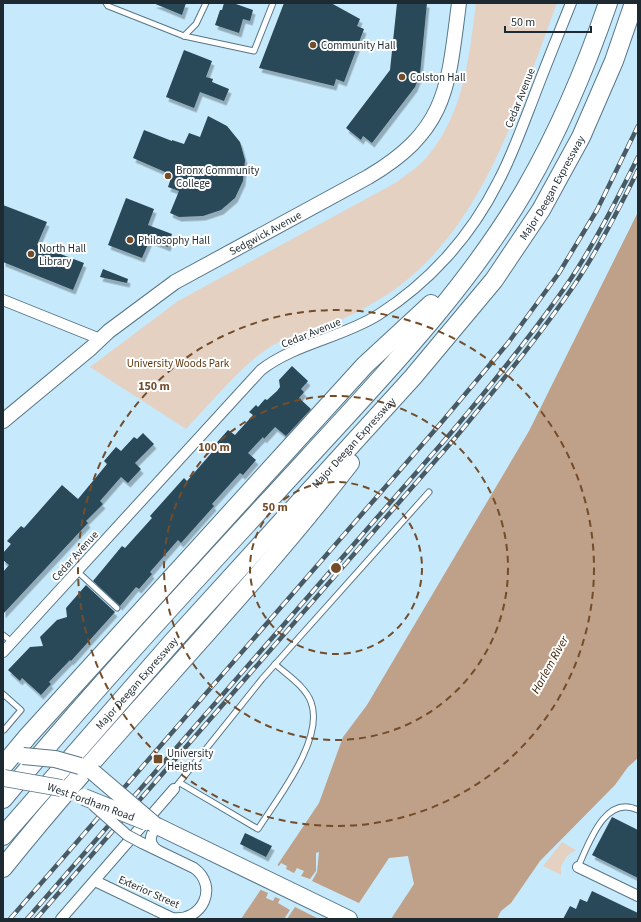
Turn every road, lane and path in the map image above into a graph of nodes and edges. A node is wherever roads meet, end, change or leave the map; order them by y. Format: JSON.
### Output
{"nodes":[{"id":1,"x":106,"y":3,"type":"edge"},
{"id":2,"x":206,"y":3,"type":"edge"},
{"id":3,"x":273,"y":3,"type":"edge"},
{"id":4,"x":459,"y":3,"type":"edge"},
{"id":5,"x":571,"y":3,"type":"edge"},
{"id":6,"x":608,"y":3,"type":"edge"},
{"id":7,"x":634,"y":3,"type":"edge"},
{"id":8,"x":184,"y":36,"type":"junction"},
{"id":9,"x":503,"y":225,"type":"junction"},
{"id":10,"x":3,"y":300,"type":"edge"},
{"id":11,"x":100,"y":339,"type":"junction"},
{"id":12,"x":441,"y":345,"type":"junction"},
{"id":13,"x":3,"y":421,"type":"edge"},
{"id":14,"x":429,"y":492,"type":"dead end"},
{"id":15,"x":77,"y":571,"type":"junction"},
{"id":16,"x":117,"y":608,"type":"dead end"},
{"id":17,"x":3,"y":635,"type":"edge"},
{"id":18,"x":12,"y":642,"type":"junction"},
{"id":19,"x":3,"y":652,"type":"edge"},
{"id":20,"x":275,"y":664,"type":"junction"},
{"id":21,"x":3,"y":694,"type":"edge"},
{"id":22,"x":4,"y":730,"type":"edge"},
{"id":23,"x":8,"y":764,"type":"edge"},
{"id":24,"x":87,"y":769,"type":"junction"},
{"id":25,"x":177,"y":786,"type":"junction"},
{"id":26,"x":72,"y":792,"type":"junction"},
{"id":27,"x":3,"y":799,"type":"edge"},
{"id":28,"x":638,"y":810,"type":"edge"},
{"id":29,"x":156,"y":825,"type":"junction"},
{"id":30,"x":3,"y":836,"type":"edge"},
{"id":31,"x":159,"y":851,"type":"junction"},
{"id":32,"x":578,"y":867,"type":"joint"},
{"id":33,"x":3,"y":868,"type":"edge"},
{"id":34,"x":95,"y":880,"type":"junction"},
{"id":35,"x":638,"y":896,"type":"edge"},
{"id":36,"x":61,"y":919,"type":"edge"},
{"id":37,"x":349,"y":919,"type":"edge"}],
"edges":[{"from":1,"to":8,"type":"lane"},
{"from":2,"to":8,"type":"lane"},
{"from":3,"to":8,"type":"lane"},
{"from":4,"to":11,"type":"main road","name":"Sedgwick Avenue"},
{"from":5,"to":15,"type":"street","name":"Cedar Avenue"},
{"from":6,"to":9,"type":"highway","name":"Major Deegan Expressway"},
{"from":7,"to":12,"type":"highway","name":"Major Deegan Expressway"},
{"from":9,"to":23,"type":"highway"},
{"from":9,"to":27,"type":"highway","name":"Major Deegan Expressway"},
{"from":10,"to":11,"type":"street"},
{"from":11,"to":13,"type":"main road","name":"Sedgwick Avenue"},
{"from":12,"to":24,"type":"highway"},
{"from":12,"to":30,"type":"highway","name":"Major Deegan Expressway"},
{"from":14,"to":20,"type":"lane"},
{"from":15,"to":16,"type":"lane"},
{"from":15,"to":18,"type":"street","name":"Cedar Avenue"},
{"from":17,"to":18,"type":"lane"},
{"from":18,"to":19,"type":"street","name":"Cedar Avenue"},
{"from":20,"to":25,"type":"lane"},
{"from":20,"to":25,"type":"lane"},
{"from":21,"to":22,"type":"lane"},
{"from":23,"to":24,"type":"main road","name":"West Fordham Road","bridge":true},
{"from":23,"to":26,"type":"main road","name":"West Fordham Road","bridge":true},
{"from":24,"to":26,"type":"highway"},
{"from":24,"to":29,"type":"main road","name":"West Fordham Road","bridge":true},
{"from":25,"to":34,"type":"street","name":"Exterior Street"},
{"from":26,"to":29,"type":"main road","name":"West Fordham Road","bridge":true},
{"from":26,"to":31,"type":"street","name":"Exterior Street","bridge":true},
{"from":26,"to":33,"type":"highway"},
{"from":28,"to":32,"type":"lane"},
{"from":29,"to":31,"type":"street"},
{"from":29,"to":37,"type":"main road","name":"West Fordham Road"},
{"from":31,"to":34,"type":"street","name":"Exterior Street"},
{"from":32,"to":35,"type":"street"},
{"from":34,"to":36,"type":"street","name":"Exterior Street"}]}
